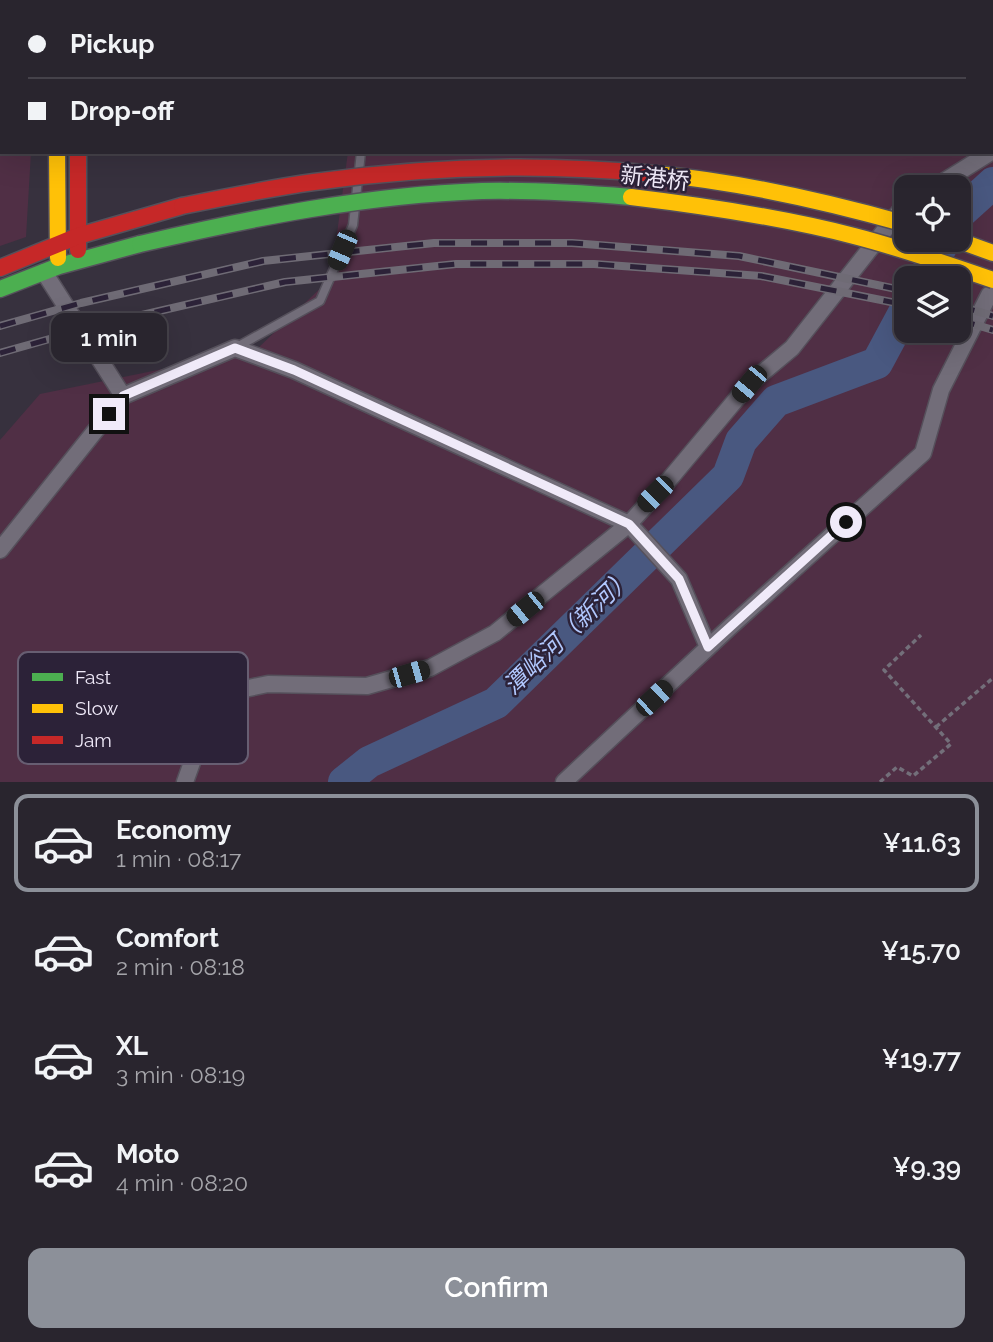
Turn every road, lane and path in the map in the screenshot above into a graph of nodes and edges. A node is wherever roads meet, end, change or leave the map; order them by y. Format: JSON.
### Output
{"nodes":[{"id":1,"x":57,"y":154,"type":"edge"},
{"id":2,"x":78,"y":154,"type":"edge"},
{"id":3,"x":361,"y":154,"type":"edge"},
{"id":4,"x":987,"y":154,"type":"edge"},
{"id":5,"x":954,"y":175,"type":"edge"},
{"id":6,"x":894,"y":218,"type":"edge"},
{"id":7,"x":894,"y":221,"type":"edge"},
{"id":8,"x":78,"y":236,"type":"junction"},
{"id":9,"x":58,"y":245,"type":"junction"},
{"id":10,"x":971,"y":245,"type":"edge"},
{"id":11,"x":993,"y":253,"type":"edge"},
{"id":12,"x":78,"y":261,"type":"junction"},
{"id":13,"x":0,"y":268,"type":"edge"},
{"id":14,"x":51,"y":269,"type":"junction"},
{"id":15,"x":993,"y":280,"type":"edge"},
{"id":16,"x":0,"y":289,"type":"edge"},
{"id":17,"x":993,"y":292,"type":"edge"},
{"id":18,"x":235,"y":348,"type":"junction"},
{"id":19,"x":123,"y":396,"type":"junction"},
{"id":20,"x":630,"y":525,"type":"junction"},
{"id":21,"x":0,"y":550,"type":"edge"},
{"id":22,"x":921,"y":635,"type":"dead end"},
{"id":23,"x":708,"y":647,"type":"junction"},
{"id":24,"x":993,"y":678,"type":"edge"},
{"id":25,"x":248,"y":688,"type":"edge"},
{"id":26,"x":936,"y":727,"type":"junction"},
{"id":27,"x":191,"y":764,"type":"edge"},
{"id":28,"x":184,"y":782,"type":"edge"},
{"id":29,"x":564,"y":782,"type":"edge"},
{"id":30,"x":880,"y":782,"type":"edge"}],
"edges":[{"from":1,"to":9,"type":"main road"},
{"from":2,"to":8,"type":"main road"},
{"from":3,"to":18,"type":"lane"},
{"from":4,"to":5,"type":"street"},
{"from":6,"to":20,"type":"street"},
{"from":7,"to":8,"type":"main road","name":"新港桥","bridge":true},
{"from":8,"to":9,"type":"main road","name":"新港桥"},
{"from":8,"to":12,"type":"main road"},
{"from":9,"to":13,"type":"main road","name":"新港桥"},
{"from":9,"to":14,"type":"main road"},
{"from":10,"to":11,"type":"main road"},
{"from":12,"to":14,"type":"main road","name":"新港桥"},
{"from":12,"to":15,"type":"main road","name":"新港桥","bridge":true},
{"from":14,"to":16,"type":"main road","name":"新港桥"},
{"from":14,"to":19,"type":"street"},
{"from":17,"to":23,"type":"street"},
{"from":18,"to":19,"type":"street"},
{"from":18,"to":20,"type":"street"},
{"from":19,"to":21,"type":"street"},
{"from":20,"to":23,"type":"street"},
{"from":20,"to":25,"type":"street"},
{"from":22,"to":26,"type":"path"},
{"from":23,"to":29,"type":"street"},
{"from":24,"to":26,"type":"path"},
{"from":26,"to":30,"type":"path"},
{"from":27,"to":28,"type":"street"}]}
